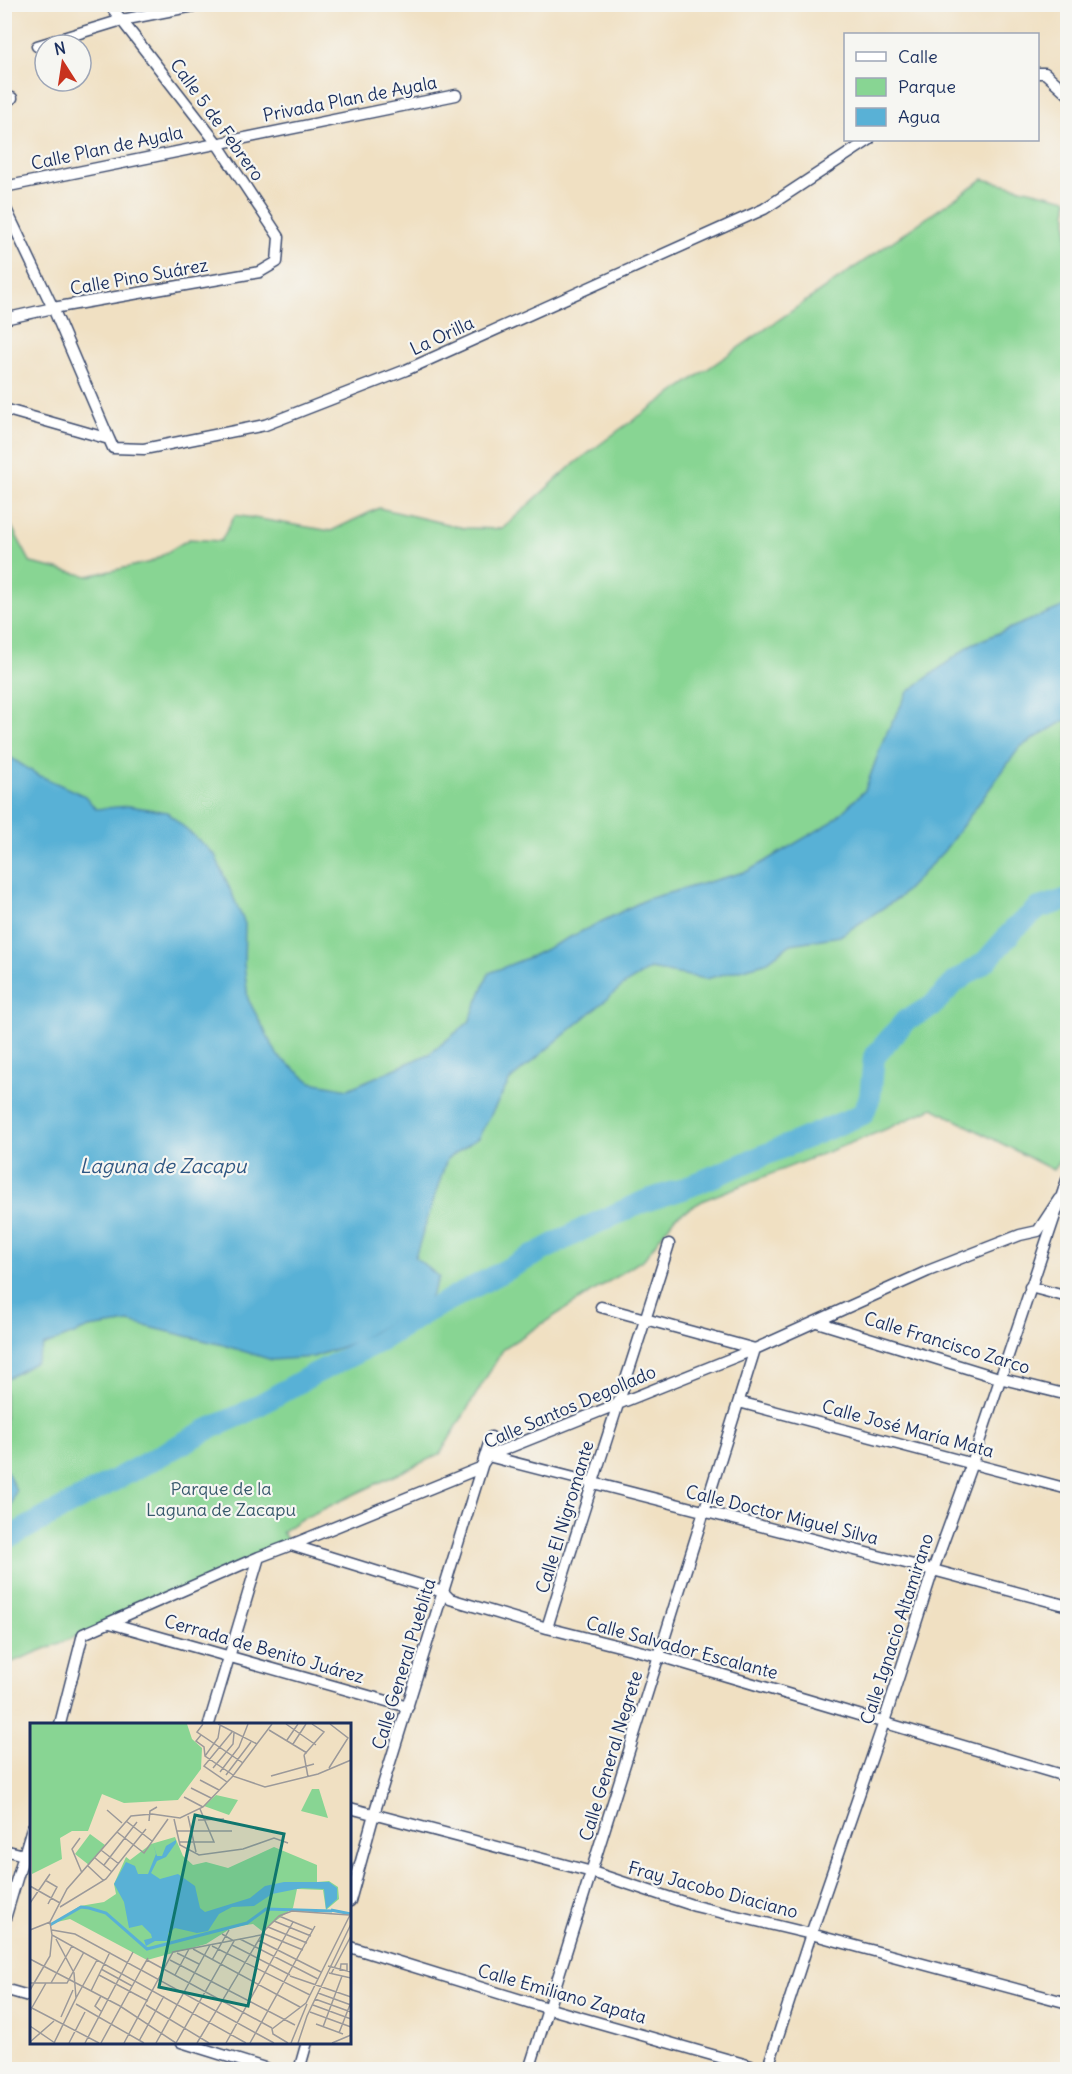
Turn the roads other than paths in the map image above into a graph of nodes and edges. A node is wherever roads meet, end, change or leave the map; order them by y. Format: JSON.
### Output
{"nodes":[{"id":1,"x":110,"y":4,"type":"edge"},
{"id":2,"x":204,"y":4,"type":"edge"},
{"id":3,"x":122,"y":20,"type":"junction"},
{"id":4,"x":80,"y":33,"type":"edge"},
{"id":5,"x":1039,"y":73,"type":"edge"},
{"id":6,"x":1068,"y":94,"type":"edge"},
{"id":7,"x":456,"y":95,"type":"dead end"},
{"id":8,"x":867,"y":141,"type":"edge"},
{"id":9,"x":216,"y":142,"type":"junction"},
{"id":10,"x":4,"y":187,"type":"edge"},
{"id":11,"x":4,"y":205,"type":"edge"},
{"id":12,"x":278,"y":262,"type":"joint"},
{"id":13,"x":53,"y":308,"type":"junction"},
{"id":14,"x":4,"y":319,"type":"edge"},
{"id":15,"x":4,"y":409,"type":"edge"},
{"id":16,"x":109,"y":439,"type":"junction"},
{"id":17,"x":1068,"y":1177,"type":"edge"},
{"id":18,"x":1063,"y":1200,"type":"edge"},
{"id":19,"x":1038,"y":1232,"type":"junction"},
{"id":20,"x":669,"y":1244,"type":"dead end"},
{"id":21,"x":1042,"y":1248,"type":"junction"},
{"id":22,"x":1030,"y":1287,"type":"junction"},
{"id":23,"x":1068,"y":1297,"type":"edge"},
{"id":24,"x":601,"y":1307,"type":"dead end"},
{"id":25,"x":646,"y":1318,"type":"junction"},
{"id":26,"x":817,"y":1322,"type":"junction"},
{"id":27,"x":755,"y":1349,"type":"junction"},
{"id":28,"x":999,"y":1378,"type":"junction"},
{"id":29,"x":1068,"y":1395,"type":"edge"},
{"id":30,"x":739,"y":1402,"type":"junction"},
{"id":31,"x":619,"y":1403,"type":"junction"},
{"id":32,"x":491,"y":1437,"type":"dead end"},
{"id":33,"x":488,"y":1456,"type":"junction"},
{"id":34,"x":972,"y":1462,"type":"junction"},
{"id":35,"x":480,"y":1468,"type":"junction"},
{"id":36,"x":591,"y":1482,"type":"junction"},
{"id":37,"x":1068,"y":1489,"type":"edge"},
{"id":38,"x":704,"y":1513,"type":"junction"},
{"id":39,"x":291,"y":1545,"type":"junction"},
{"id":40,"x":259,"y":1557,"type":"junction"},
{"id":41,"x":933,"y":1570,"type":"junction"},
{"id":42,"x":443,"y":1592,"type":"junction"},
{"id":43,"x":1068,"y":1606,"type":"edge"},
{"id":44,"x":110,"y":1623,"type":"junction"},
{"id":45,"x":547,"y":1628,"type":"junction"},
{"id":46,"x":228,"y":1655,"type":"junction"},
{"id":47,"x":659,"y":1656,"type":"junction"},
{"id":48,"x":408,"y":1707,"type":"junction"},
{"id":49,"x":884,"y":1722,"type":"junction"},
{"id":50,"x":61,"y":1723,"type":"edge"},
{"id":51,"x":210,"y":1723,"type":"edge"},
{"id":52,"x":1068,"y":1777,"type":"edge"},
{"id":53,"x":351,"y":1808,"type":"edge"},
{"id":54,"x":374,"y":1814,"type":"junction"},
{"id":55,"x":4,"y":1850,"type":"edge"},
{"id":56,"x":28,"y":1856,"type":"edge"},
{"id":57,"x":592,"y":1872,"type":"junction"},
{"id":58,"x":351,"y":1897,"type":"edge"},
{"id":59,"x":4,"y":1922,"type":"edge"},
{"id":60,"x":811,"y":1934,"type":"junction"},
{"id":61,"x":351,"y":1947,"type":"edge"},
{"id":62,"x":4,"y":1989,"type":"edge"},
{"id":63,"x":30,"y":1996,"type":"edge"},
{"id":64,"x":1068,"y":2003,"type":"edge"},
{"id":65,"x":547,"y":2008,"type":"junction"},
{"id":66,"x":184,"y":2044,"type":"edge"},
{"id":67,"x":307,"y":2044,"type":"edge"},
{"id":68,"x":271,"y":2070,"type":"edge"},
{"id":69,"x":299,"y":2070,"type":"edge"},
{"id":70,"x":529,"y":2070,"type":"edge"},
{"id":71,"x":766,"y":2070,"type":"edge"}],
"edges":[{"from":1,"to":3,"type":"street","name":"Calle 5 de Febrero"},
{"from":2,"to":3,"type":"street"},
{"from":3,"to":4,"type":"street"},
{"from":3,"to":9,"type":"street","name":"Calle 5 de Febrero"},
{"from":5,"to":6,"type":"street"},
{"from":7,"to":9,"type":"street","name":"Privada Plan de Ayala"},
{"from":8,"to":16,"type":"street","name":"La Orilla"},
{"from":9,"to":10,"type":"street","name":"Calle Plan de Ayala"},
{"from":9,"to":12,"type":"street","name":"Calle 5 de Febrero"},
{"from":11,"to":13,"type":"street"},
{"from":12,"to":13,"type":"street","name":"Calle Pino Suárez"},
{"from":13,"to":14,"type":"street","name":"Calle Pino Suárez"},
{"from":13,"to":16,"type":"street"},
{"from":15,"to":16,"type":"street","name":"La Orilla"},
{"from":17,"to":18,"type":"street"},
{"from":18,"to":19,"type":"street"},
{"from":18,"to":21,"type":"street","name":"Calle Ignacio Altamirano"},
{"from":19,"to":21,"type":"street"},
{"from":19,"to":26,"type":"street","name":"Calle Santos Degollado"},
{"from":20,"to":25,"type":"street","name":"Calle El Nigromante"},
{"from":21,"to":22,"type":"street","name":"Calle Ignacio Altamirano"},
{"from":22,"to":23,"type":"street"},
{"from":22,"to":28,"type":"street","name":"Calle Ignacio Altamirano"},
{"from":24,"to":25,"type":"street"},
{"from":25,"to":27,"type":"street"},
{"from":25,"to":31,"type":"street","name":"Calle El Nigromante"},
{"from":26,"to":27,"type":"street","name":"Calle Santos Degollado"},
{"from":26,"to":28,"type":"street","name":"Calle Francisco Zarco"},
{"from":27,"to":30,"type":"street","name":"Calle General Negrete"},
{"from":27,"to":31,"type":"street","name":"Calle Santos Degollado"},
{"from":28,"to":29,"type":"street","name":"Calle Francisco Zarco"},
{"from":28,"to":34,"type":"street","name":"Calle Ignacio Altamirano"},
{"from":30,"to":34,"type":"street","name":"Calle José María Mata"},
{"from":30,"to":38,"type":"street","name":"Calle General Negrete"},
{"from":31,"to":33,"type":"street","name":"Calle Santos Degollado"},
{"from":31,"to":36,"type":"street","name":"Calle El Nigromante"},
{"from":32,"to":35,"type":"street","name":"Calle General Pueblita"},
{"from":33,"to":35,"type":"street","name":"Calle Santos Degollado"},
{"from":33,"to":36,"type":"street","name":"Calle Doctor Miguel Silva"},
{"from":34,"to":37,"type":"street","name":"Calle José María Mata"},
{"from":34,"to":41,"type":"street","name":"Calle Ignacio Altamirano"},
{"from":35,"to":39,"type":"street","name":"Calle Santos Degollado"},
{"from":35,"to":42,"type":"street","name":"Calle General Pueblita"},
{"from":36,"to":38,"type":"street","name":"Calle Doctor Miguel Silva"},
{"from":36,"to":45,"type":"street","name":"Calle El Nigromante"},
{"from":38,"to":41,"type":"street","name":"Calle Doctor Miguel Silva"},
{"from":38,"to":47,"type":"street","name":"Calle General Negrete"},
{"from":39,"to":40,"type":"street","name":"Calle Santos Degollado"},
{"from":39,"to":42,"type":"street","name":"Calle Salvador Escalante"},
{"from":40,"to":44,"type":"street","name":"Calle Santos Degollado"},
{"from":40,"to":46,"type":"street"},
{"from":41,"to":43,"type":"street","name":"Calle Doctor Miguel Silva"},
{"from":41,"to":49,"type":"street","name":"Calle Ignacio Altamirano"},
{"from":42,"to":45,"type":"street","name":"Calle Salvador Escalante"},
{"from":42,"to":48,"type":"street","name":"Calle General Pueblita"},
{"from":44,"to":46,"type":"street","name":"Cerrada de Benito Juárez"},
{"from":44,"to":50,"type":"street","name":"Calle Santos Degollado"},
{"from":45,"to":47,"type":"street","name":"Calle Salvador Escalante"},
{"from":46,"to":48,"type":"street","name":"Cerrada de Benito Juárez"},
{"from":46,"to":51,"type":"street"},
{"from":47,"to":49,"type":"street","name":"Calle Salvador Escalante"},
{"from":47,"to":57,"type":"street","name":"Calle General Negrete"},
{"from":48,"to":54,"type":"street","name":"Calle General Pueblita"},
{"from":49,"to":52,"type":"street","name":"Calle Salvador Escalante"},
{"from":49,"to":60,"type":"street","name":"Calle Ignacio Altamirano"},
{"from":53,"to":54,"type":"street","name":"Fray Jacobo Diaciano"},
{"from":54,"to":57,"type":"street","name":"Fray Jacobo Diaciano"},
{"from":54,"to":58,"type":"street","name":"Calle General Pueblita"},
{"from":55,"to":56,"type":"street"},
{"from":56,"to":59,"type":"street"},
{"from":57,"to":60,"type":"street","name":"Fray Jacobo Diaciano"},
{"from":57,"to":65,"type":"street","name":"Calle General Negrete"},
{"from":60,"to":64,"type":"street","name":"Fray Jacobo Diaciano"},
{"from":60,"to":71,"type":"street","name":"Calle Ignacio Altamirano"},
{"from":61,"to":65,"type":"street","name":"Calle Emiliano Zapata"},
{"from":62,"to":63,"type":"street"},
{"from":65,"to":70,"type":"street","name":"Calle General Negrete"},
{"from":65,"to":71,"type":"street","name":"Calle Emiliano Zapata"},
{"from":66,"to":68,"type":"street"},
{"from":67,"to":69,"type":"street"}]}
